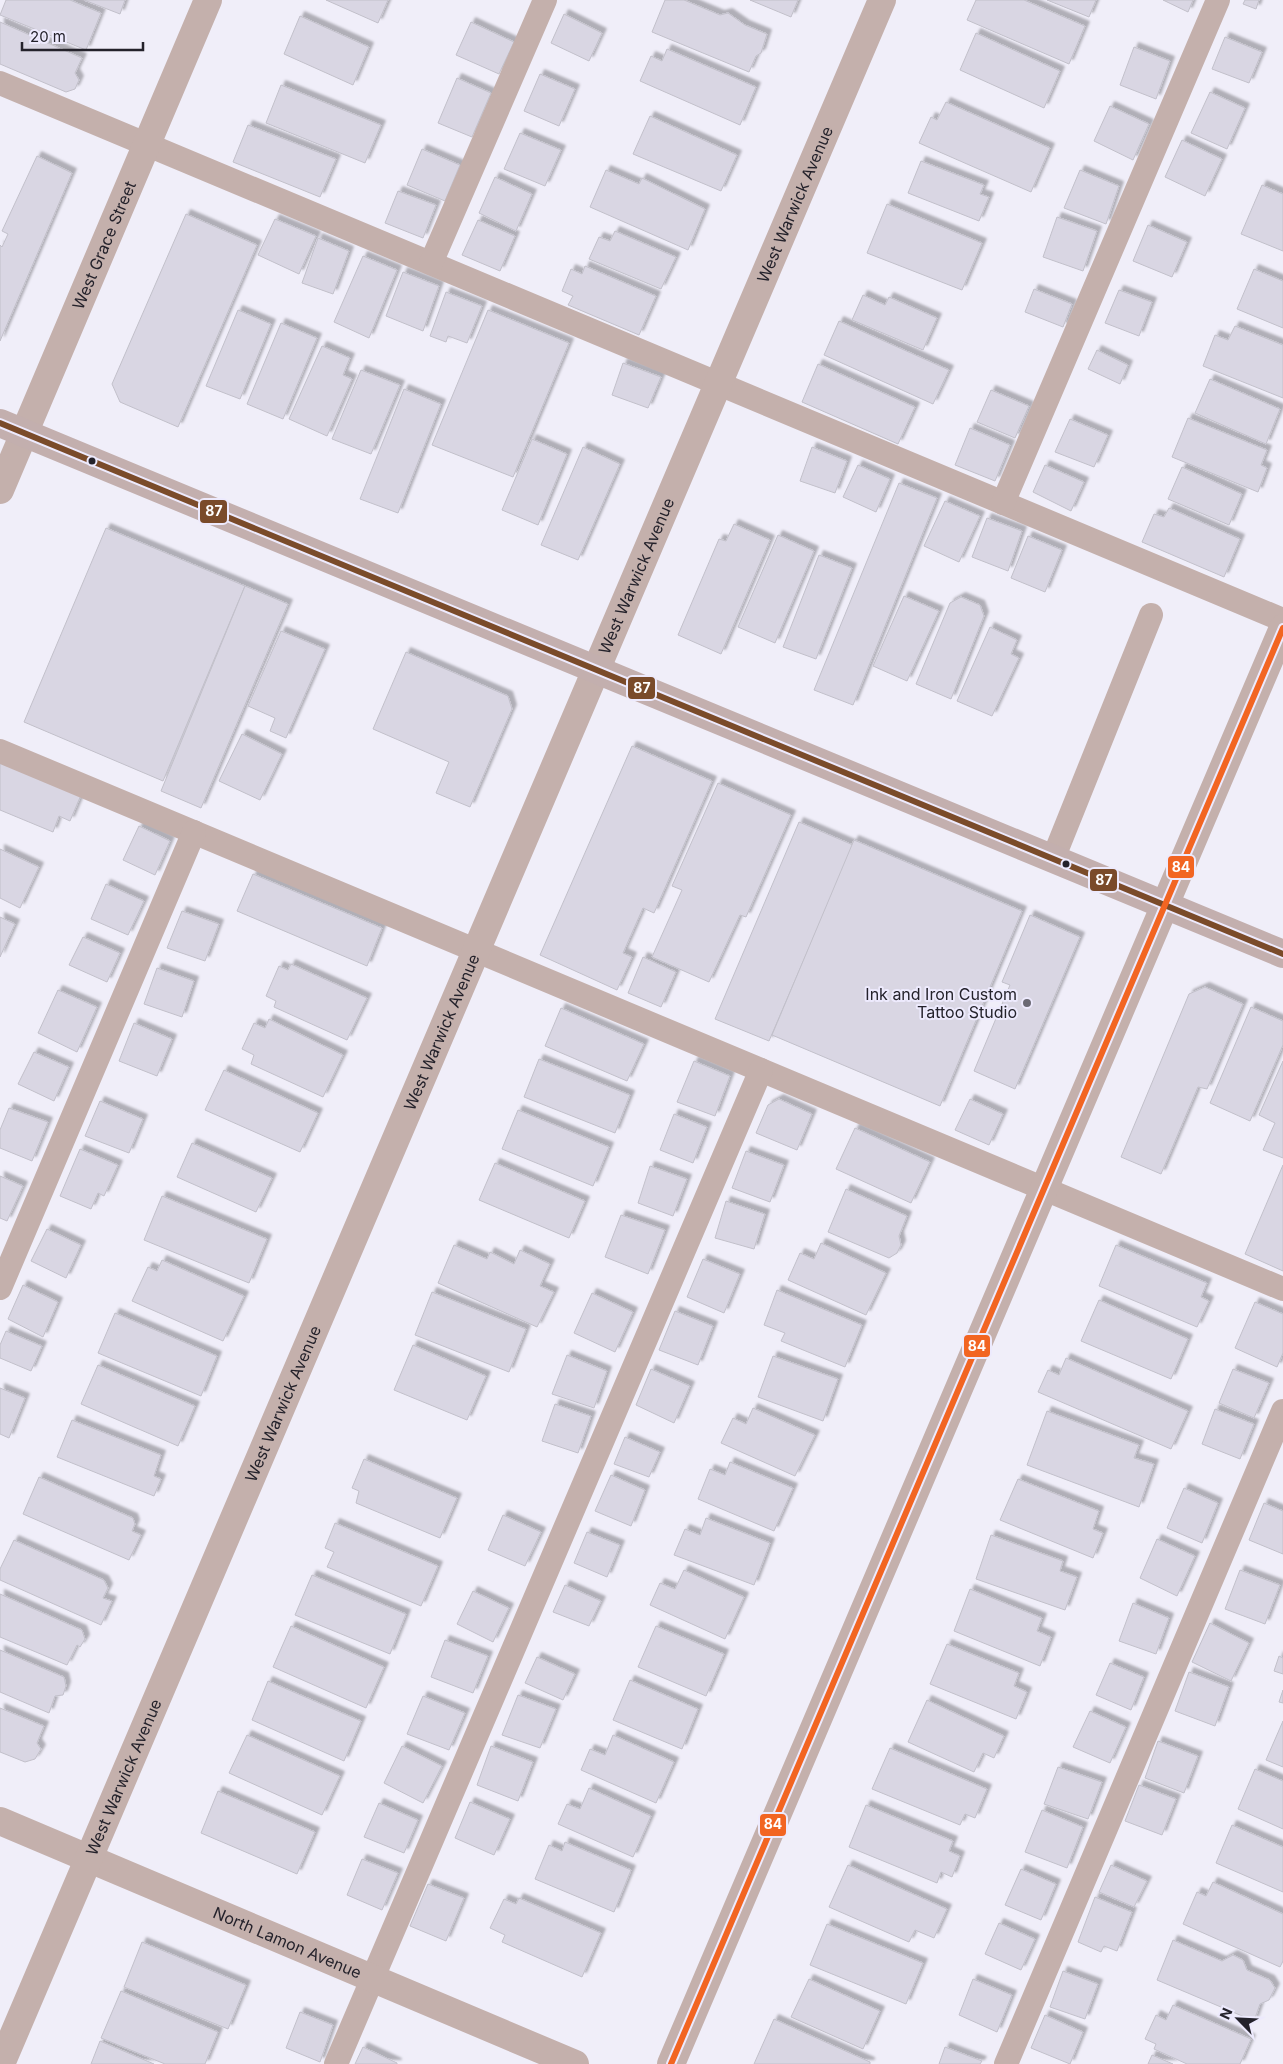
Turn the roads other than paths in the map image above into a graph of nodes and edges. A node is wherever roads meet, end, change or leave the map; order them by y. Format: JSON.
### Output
{"nodes":[{"id":1,"x":208,"y":0,"type":"edge"},
{"id":2,"x":544,"y":0,"type":"edge"},
{"id":3,"x":882,"y":0,"type":"edge"},
{"id":4,"x":1218,"y":0,"type":"edge"},
{"id":5,"x":0,"y":83,"type":"edge"},
{"id":6,"x":147,"y":144,"type":"junction"},
{"id":7,"x":431,"y":263,"type":"junction"},
{"id":8,"x":718,"y":384,"type":"junction"},
{"id":9,"x":12,"y":428,"type":"edge"},
{"id":10,"x":0,"y":490,"type":"edge"},
{"id":11,"x":1003,"y":503,"type":"junction"},
{"id":12,"x":1151,"y":615,"type":"dead end"},
{"id":13,"x":1283,"y":620,"type":"edge"},
{"id":14,"x":1283,"y":628,"type":"edge"},
{"id":15,"x":596,"y":669,"type":"junction"},
{"id":16,"x":0,"y":751,"type":"edge"},
{"id":17,"x":194,"y":832,"type":"junction"},
{"id":18,"x":1053,"y":858,"type":"junction"},
{"id":19,"x":1164,"y":904,"type":"junction"},
{"id":20,"x":476,"y":950,"type":"junction"},
{"id":21,"x":1283,"y":954,"type":"edge"},
{"id":22,"x":761,"y":1070,"type":"junction"},
{"id":23,"x":1044,"y":1189,"type":"junction"},
{"id":24,"x":0,"y":1288,"type":"edge"},
{"id":25,"x":1283,"y":1289,"type":"edge"},
{"id":26,"x":1283,"y":1410,"type":"edge"},
{"id":27,"x":0,"y":1821,"type":"edge"},
{"id":28,"x":89,"y":1859,"type":"junction"},
{"id":29,"x":372,"y":1978,"type":"junction"},
{"id":30,"x":1,"y":2064,"type":"edge"},
{"id":31,"x":336,"y":2064,"type":"edge"},
{"id":32,"x":575,"y":2064,"type":"edge"},
{"id":33,"x":671,"y":2064,"type":"edge"},
{"id":34,"x":1006,"y":2064,"type":"edge"}],
"edges":[{"from":1,"to":6,"type":"street","name":"West Grace Street"},
{"from":2,"to":7,"type":"lane"},
{"from":3,"to":8,"type":"street","name":"West Warwick Avenue"},
{"from":4,"to":11,"type":"lane"},
{"from":5,"to":6,"type":"lane"},
{"from":6,"to":7,"type":"lane"},
{"from":6,"to":9,"type":"street","name":"West Grace Street"},
{"from":7,"to":8,"type":"lane"},
{"from":8,"to":11,"type":"lane"},
{"from":8,"to":15,"type":"street","name":"West Warwick Avenue"},
{"from":9,"to":10,"type":"street","name":"West Grace Street"},
{"from":9,"to":15,"type":"main road"},
{"from":11,"to":13,"type":"lane"},
{"from":12,"to":18,"type":"lane"},
{"from":14,"to":19,"type":"street"},
{"from":15,"to":18,"type":"main road"},
{"from":15,"to":20,"type":"street","name":"West Warwick Avenue"},
{"from":16,"to":17,"type":"lane"},
{"from":17,"to":20,"type":"lane"},
{"from":17,"to":24,"type":"lane"},
{"from":18,"to":19,"type":"main road"},
{"from":19,"to":21,"type":"main road"},
{"from":19,"to":23,"type":"street"},
{"from":20,"to":22,"type":"lane"},
{"from":20,"to":28,"type":"street","name":"West Warwick Avenue"},
{"from":22,"to":23,"type":"lane"},
{"from":22,"to":29,"type":"lane"},
{"from":23,"to":25,"type":"lane"},
{"from":23,"to":33,"type":"street"},
{"from":26,"to":34,"type":"lane"},
{"from":27,"to":28,"type":"street","name":"North Lamon Avenue"},
{"from":28,"to":29,"type":"street","name":"North Lamon Avenue"},
{"from":28,"to":30,"type":"street","name":"West Warwick Avenue"},
{"from":29,"to":31,"type":"lane"},
{"from":29,"to":32,"type":"street","name":"North Lamon Avenue"}]}
